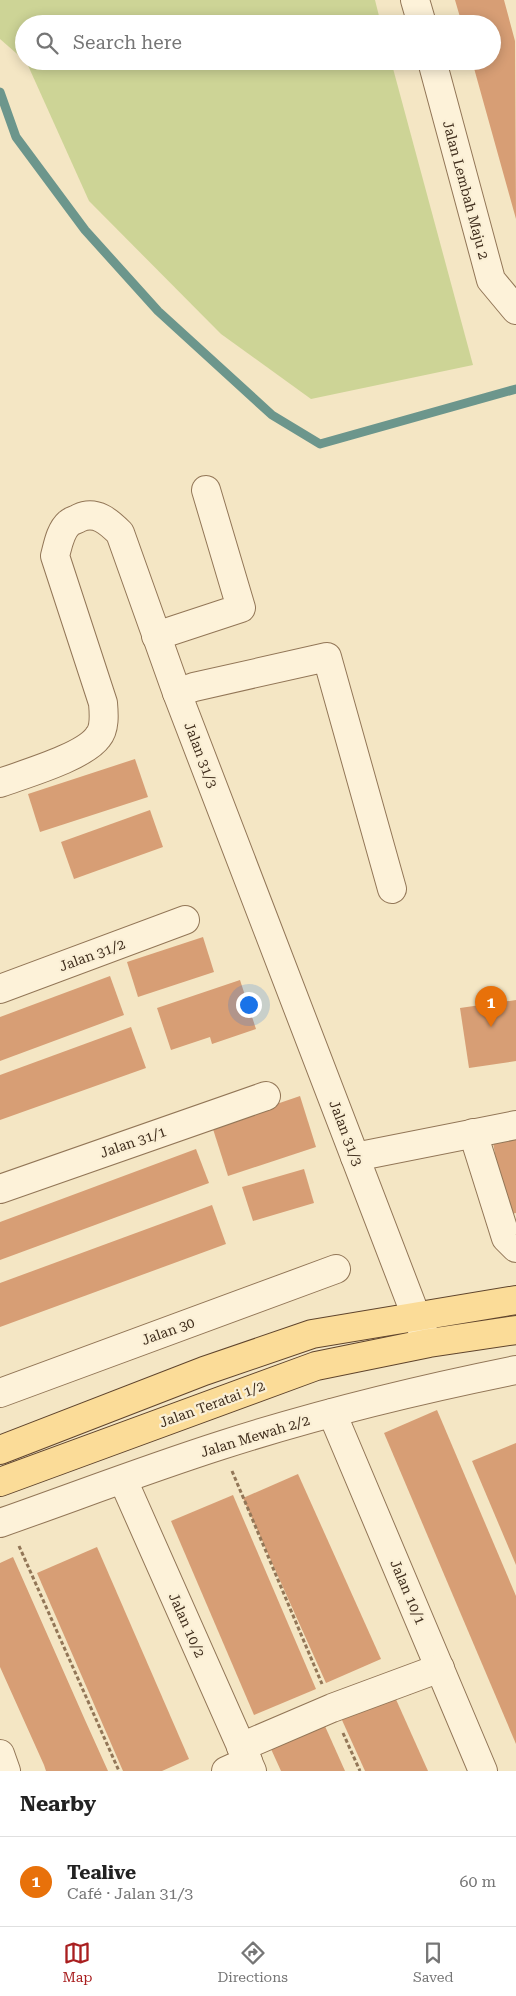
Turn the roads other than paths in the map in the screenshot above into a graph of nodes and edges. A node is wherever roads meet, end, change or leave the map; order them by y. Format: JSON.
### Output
{"nodes":[{"id":1,"x":415,"y":0,"type":"edge"},
{"id":2,"x":419,"y":15,"type":"edge"},
{"id":3,"x":434,"y":70,"type":"edge"},
{"id":4,"x":516,"y":310,"type":"edge"},
{"id":5,"x":206,"y":490,"type":"dead end"},
{"id":6,"x":156,"y":636,"type":"junction"},
{"id":7,"x":177,"y":693,"type":"junction"},
{"id":8,"x":0,"y":783,"type":"edge"},
{"id":9,"x":392,"y":889,"type":"dead end"},
{"id":10,"x":185,"y":920,"type":"dead end"},
{"id":11,"x":0,"y":989,"type":"edge"},
{"id":12,"x":266,"y":1096,"type":"dead end"},
{"id":13,"x":516,"y":1125,"type":"edge"},
{"id":14,"x":473,"y":1133,"type":"junction"},
{"id":15,"x":355,"y":1157,"type":"junction"},
{"id":16,"x":0,"y":1189,"type":"edge"},
{"id":17,"x":516,"y":1248,"type":"edge"},
{"id":18,"x":336,"y":1270,"type":"dead end"},
{"id":19,"x":516,"y":1300,"type":"edge"},
{"id":20,"x":416,"y":1316,"type":"junction"},
{"id":21,"x":516,"y":1330,"type":"edge"},
{"id":22,"x":428,"y":1343,"type":"junction"},
{"id":23,"x":516,"y":1370,"type":"edge"},
{"id":24,"x":0,"y":1393,"type":"edge"},
{"id":25,"x":332,"y":1413,"type":"junction"},
{"id":26,"x":0,"y":1450,"type":"edge"},
{"id":27,"x":123,"y":1480,"type":"junction"},
{"id":28,"x":0,"y":1482,"type":"edge"},
{"id":29,"x":4,"y":1522,"type":"edge"},
{"id":30,"x":440,"y":1668,"type":"junction"},
{"id":31,"x":0,"y":1754,"type":"edge"},
{"id":32,"x":242,"y":1763,"type":"edge"},
{"id":33,"x":6,"y":1771,"type":"edge"},
{"id":34,"x":483,"y":1771,"type":"edge"}],
"edges":[{"from":1,"to":2,"type":"street"},
{"from":3,"to":4,"type":"street","name":"Jalan Lembah Maju 2"},
{"from":5,"to":6,"type":"street"},
{"from":6,"to":7,"type":"street","name":"Jalan 31/3"},
{"from":6,"to":8,"type":"street","name":"Jalan 31/3"},
{"from":7,"to":9,"type":"street"},
{"from":7,"to":15,"type":"street","name":"Jalan 31/3"},
{"from":10,"to":11,"type":"street","name":"Jalan 31/2"},
{"from":12,"to":16,"type":"street","name":"Jalan 31/1"},
{"from":13,"to":14,"type":"street"},
{"from":14,"to":15,"type":"street"},
{"from":14,"to":17,"type":"street"},
{"from":15,"to":20,"type":"street","name":"Jalan 31/3"},
{"from":18,"to":24,"type":"street","name":"Jalan 30"},
{"from":19,"to":20,"type":"main road"},
{"from":20,"to":22,"type":"street","name":"Jalan 31/3"},
{"from":20,"to":26,"type":"main road"},
{"from":21,"to":22,"type":"main road","name":"Jalan Teratai 1/2"},
{"from":22,"to":28,"type":"main road","name":"Jalan Teratai 1/2"},
{"from":23,"to":25,"type":"street","name":"Jalan Mewah 2/2"},
{"from":25,"to":27,"type":"street","name":"Jalan Mewah 2/2"},
{"from":25,"to":30,"type":"street","name":"Jalan 10/1"},
{"from":27,"to":29,"type":"street","name":"Jalan Mewah 2/2"},
{"from":27,"to":32,"type":"street","name":"Jalan 10/2"},
{"from":30,"to":32,"type":"street"},
{"from":30,"to":34,"type":"street","name":"Jalan 10/1"},
{"from":31,"to":33,"type":"street"}]}
